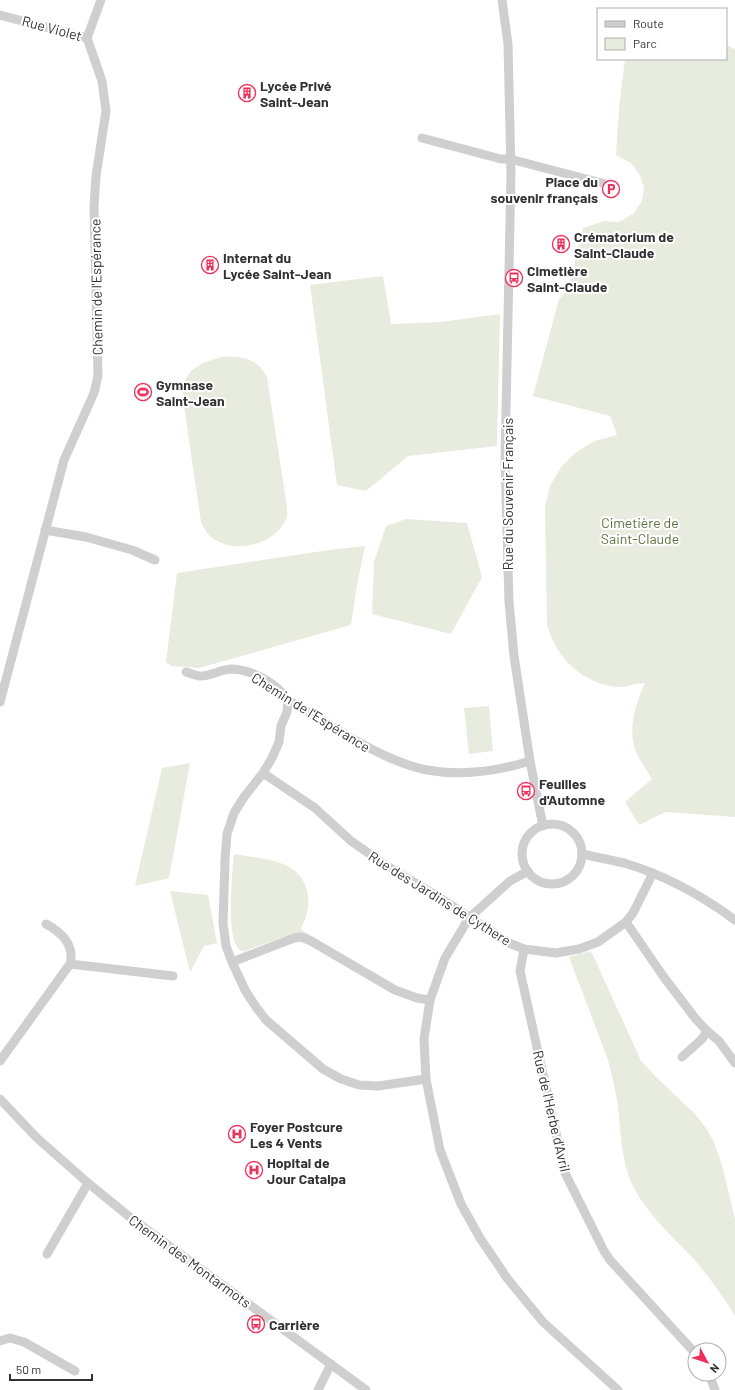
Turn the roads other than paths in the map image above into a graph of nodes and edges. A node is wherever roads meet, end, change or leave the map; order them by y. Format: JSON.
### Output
{"nodes":[{"id":1,"x":101,"y":0,"type":"edge"},
{"id":2,"x":502,"y":0,"type":"edge"},
{"id":3,"x":0,"y":14,"type":"edge"},
{"id":4,"x":87,"y":38,"type":"junction"},
{"id":5,"x":422,"y":138,"type":"dead end"},
{"id":6,"x":510,"y":159,"type":"junction"},
{"id":7,"x":613,"y":186,"type":"dead end"},
{"id":8,"x":45,"y":530,"type":"junction"},
{"id":9,"x":155,"y":560,"type":"dead end"},
{"id":10,"x":186,"y":672,"type":"dead end"},
{"id":11,"x":288,"y":700,"type":"junction"},
{"id":12,"x":0,"y":702,"type":"edge"},
{"id":13,"x":530,"y":761,"type":"junction"},
{"id":14,"x":263,"y":772,"type":"junction"},
{"id":15,"x":543,"y":826,"type":"junction"},
{"id":16,"x":582,"y":854,"type":"junction"},
{"id":17,"x":528,"y":871,"type":"junction"},
{"id":18,"x":653,"y":873,"type":"junction"},
{"id":19,"x":470,"y":918,"type":"junction"},
{"id":20,"x":735,"y":920,"type":"edge"},
{"id":21,"x":626,"y":922,"type":"junction"},
{"id":22,"x":46,"y":924,"type":"dead end"},
{"id":23,"x":524,"y":949,"type":"junction"},
{"id":24,"x":232,"y":962,"type":"junction"},
{"id":25,"x":70,"y":964,"type":"junction"},
{"id":26,"x":173,"y":976,"type":"dead end"},
{"id":27,"x":430,"y":1000,"type":"junction"},
{"id":28,"x":707,"y":1031,"type":"junction"},
{"id":29,"x":682,"y":1057,"type":"dead end"},
{"id":30,"x":0,"y":1061,"type":"edge"},
{"id":31,"x":735,"y":1063,"type":"edge"},
{"id":32,"x":426,"y":1079,"type":"junction"},
{"id":33,"x":0,"y":1099,"type":"edge"},
{"id":34,"x":88,"y":1183,"type":"junction"},
{"id":35,"x":47,"y":1254,"type":"dead end"},
{"id":36,"x":0,"y":1341,"type":"edge"},
{"id":37,"x":687,"y":1344,"type":"edge"},
{"id":38,"x":331,"y":1364,"type":"junction"},
{"id":39,"x":74,"y":1371,"type":"dead end"},
{"id":40,"x":318,"y":1390,"type":"edge"},
{"id":41,"x":366,"y":1390,"type":"edge"},
{"id":42,"x":618,"y":1390,"type":"edge"}],
"edges":[{"from":1,"to":4,"type":"street","name":"Rue Violet"},
{"from":2,"to":6,"type":"street","name":"Rue du Souvenir Français"},
{"from":3,"to":4,"type":"street","name":"Rue Violet"},
{"from":4,"to":8,"type":"street","name":"Chemin de l'Espérance"},
{"from":5,"to":6,"type":"street"},
{"from":6,"to":7,"type":"street"},
{"from":6,"to":13,"type":"street","name":"Rue du Souvenir Français"},
{"from":8,"to":9,"type":"street"},
{"from":8,"to":12,"type":"street","name":"Chemin de l'Espérance"},
{"from":10,"to":11,"type":"street","name":"Chemin de l'Espérance"},
{"from":11,"to":13,"type":"street","name":"Chemin de l'Espérance"},
{"from":11,"to":14,"type":"street"},
{"from":13,"to":15,"type":"street","name":"Rue du Souvenir Français"},
{"from":14,"to":19,"type":"street","name":"Rue des Jardins de Cythere"},
{"from":14,"to":24,"type":"street"},
{"from":15,"to":16,"type":"street"},
{"from":15,"to":17,"type":"street"},
{"from":16,"to":17,"type":"street"},
{"from":16,"to":18,"type":"street"},
{"from":17,"to":19,"type":"street"},
{"from":18,"to":20,"type":"street"},
{"from":18,"to":21,"type":"street","name":"Rue des Jardins de Cythere"},
{"from":19,"to":23,"type":"street","name":"Rue des Jardins de Cythere"},
{"from":19,"to":27,"type":"street"},
{"from":21,"to":23,"type":"street","name":"Rue des Jardins de Cythere"},
{"from":21,"to":28,"type":"street"},
{"from":22,"to":25,"type":"street"},
{"from":23,"to":37,"type":"street","name":"Rue de l'Herbe d'Avril"},
{"from":24,"to":27,"type":"street"},
{"from":24,"to":32,"type":"street"},
{"from":25,"to":26,"type":"street"},
{"from":25,"to":30,"type":"street"},
{"from":27,"to":32,"type":"street"},
{"from":28,"to":29,"type":"street"},
{"from":28,"to":31,"type":"street"},
{"from":32,"to":42,"type":"street"},
{"from":33,"to":34,"type":"street","name":"Chemin des Montarmots"},
{"from":34,"to":35,"type":"street"},
{"from":34,"to":38,"type":"street","name":"Chemin des Montarmots"},
{"from":36,"to":39,"type":"street"},
{"from":38,"to":40,"type":"street"},
{"from":38,"to":41,"type":"street","name":"Chemin des Montarmots"}]}
